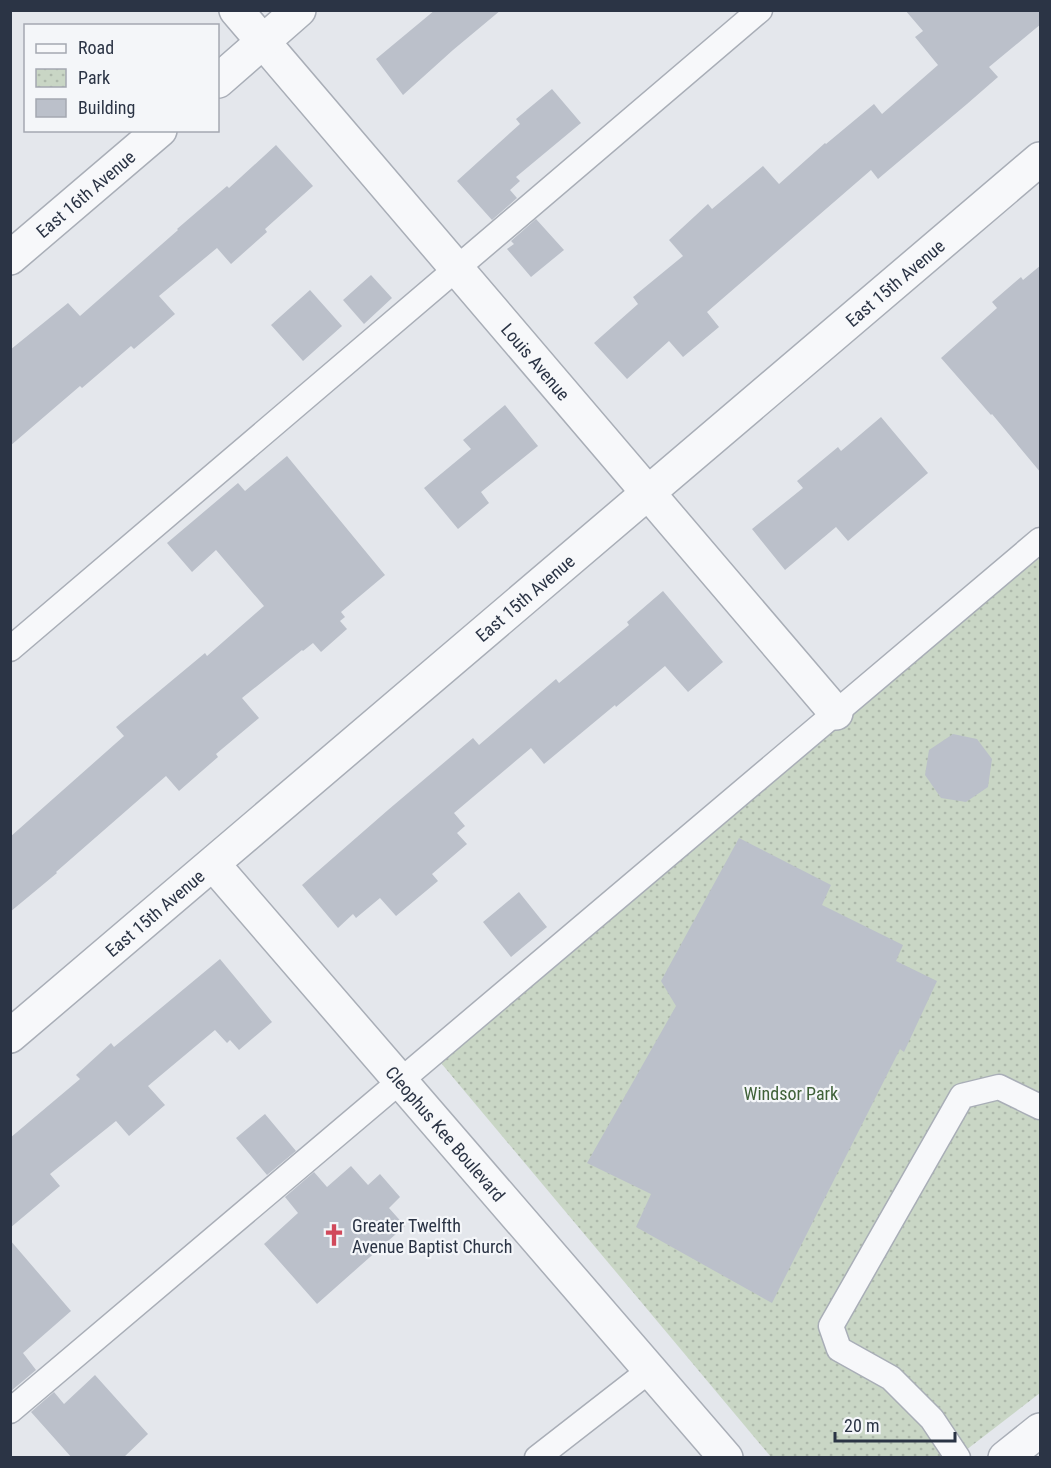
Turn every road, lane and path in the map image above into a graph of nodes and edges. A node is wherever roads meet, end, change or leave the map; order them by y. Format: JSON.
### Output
{"nodes":[{"id":1,"x":236,"y":10,"type":"edge"},
{"id":2,"x":299,"y":10,"type":"edge"},
{"id":3,"x":760,"y":10,"type":"edge"},
{"id":4,"x":263,"y":42,"type":"junction"},
{"id":5,"x":219,"y":80,"type":"edge"},
{"id":6,"x":158,"y":132,"type":"edge"},
{"id":7,"x":1041,"y":159,"type":"edge"},
{"id":8,"x":10,"y":258,"type":"edge"},
{"id":9,"x":457,"y":269,"type":"junction"},
{"id":10,"x":648,"y":493,"type":"junction"},
{"id":11,"x":1041,"y":540,"type":"edge"},
{"id":12,"x":10,"y":649,"type":"edge"},
{"id":13,"x":836,"y":713,"type":"junction"},
{"id":14,"x":213,"y":864,"type":"junction"},
{"id":15,"x":10,"y":1036,"type":"edge"},
{"id":16,"x":401,"y":1082,"type":"junction"},
{"id":17,"x":1041,"y":1107,"type":"edge"},
{"id":18,"x":650,"y":1370,"type":"junction"},
{"id":19,"x":10,"y":1411,"type":"edge"},
{"id":20,"x":1041,"y":1430,"type":"edge"},
{"id":21,"x":537,"y":1458,"type":"edge"},
{"id":22,"x":726,"y":1458,"type":"edge"},
{"id":23,"x":958,"y":1458,"type":"edge"},
{"id":24,"x":1005,"y":1458,"type":"edge"}],
"edges":[{"from":1,"to":4,"type":"street","name":"Louis Avenue"},
{"from":2,"to":4,"type":"street"},
{"from":3,"to":9,"type":"lane"},
{"from":4,"to":5,"type":"street"},
{"from":4,"to":9,"type":"street","name":"Louis Avenue"},
{"from":6,"to":8,"type":"street","name":"East 16th Avenue"},
{"from":7,"to":10,"type":"street","name":"East 15th Avenue"},
{"from":9,"to":10,"type":"street","name":"Louis Avenue"},
{"from":9,"to":12,"type":"lane"},
{"from":10,"to":13,"type":"street","name":"Louis Avenue"},
{"from":10,"to":14,"type":"street","name":"East 15th Avenue"},
{"from":11,"to":13,"type":"lane"},
{"from":13,"to":16,"type":"lane"},
{"from":14,"to":15,"type":"street","name":"East 15th Avenue"},
{"from":14,"to":16,"type":"street","name":"Cleophus Kee Boulevard"},
{"from":16,"to":18,"type":"street","name":"Cleophus Kee Boulevard"},
{"from":16,"to":19,"type":"lane"},
{"from":17,"to":23,"type":"lane"},
{"from":18,"to":21,"type":"lane"},
{"from":18,"to":22,"type":"street","name":"Cleophus Kee Boulevard"},
{"from":20,"to":24,"type":"street"}]}
